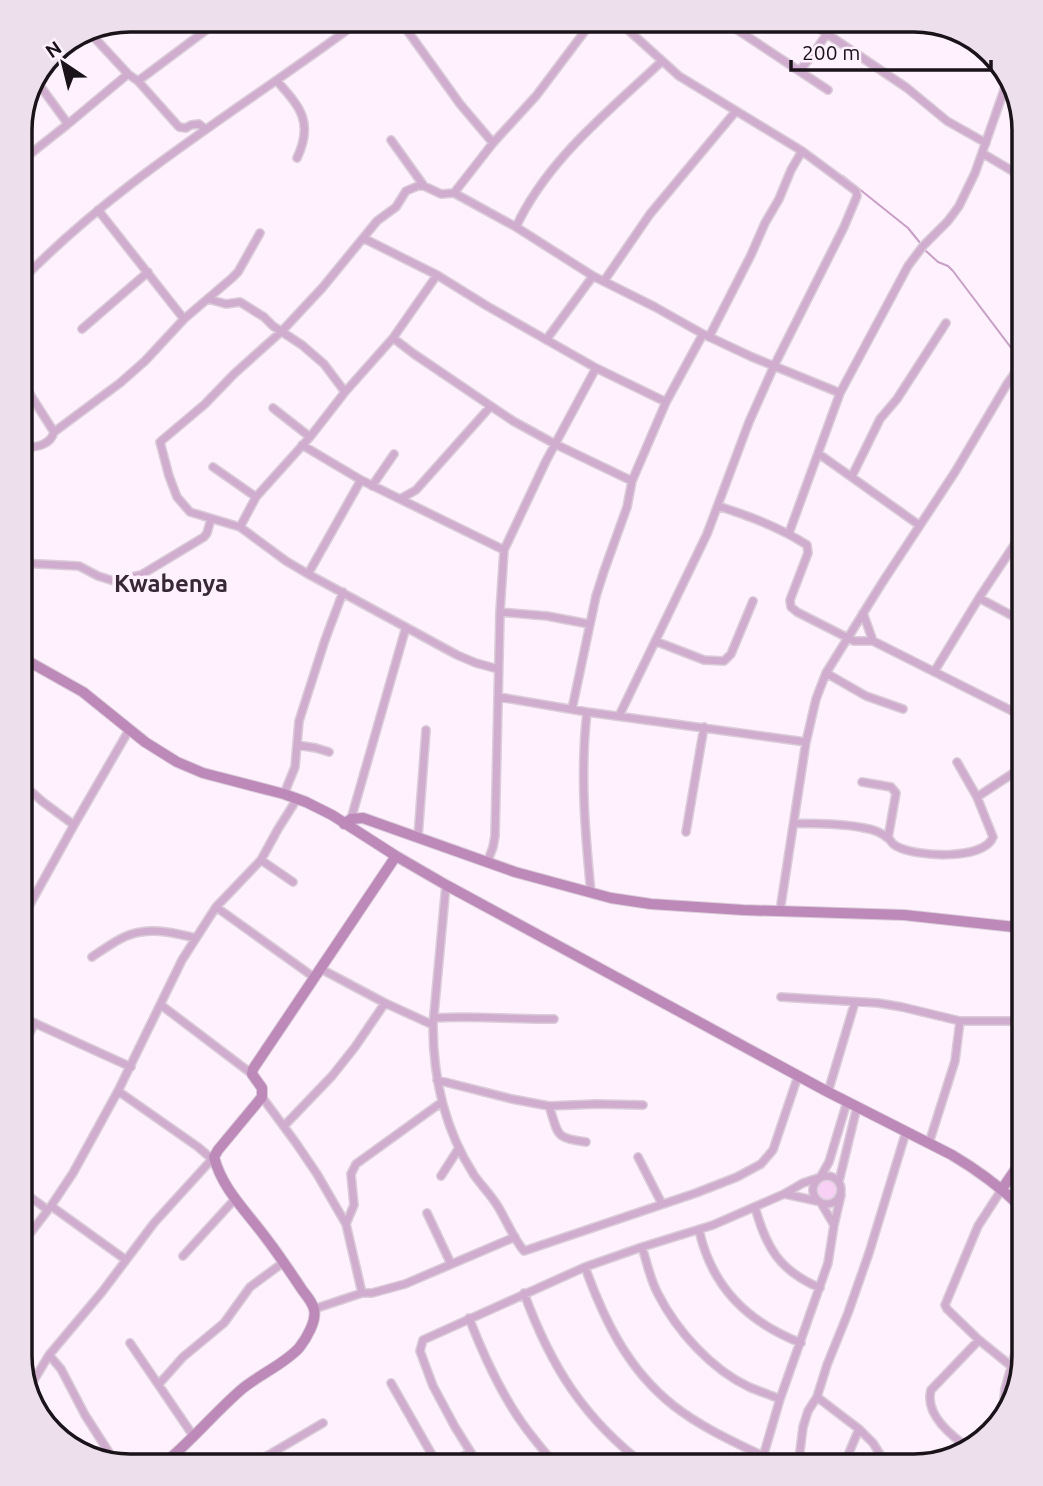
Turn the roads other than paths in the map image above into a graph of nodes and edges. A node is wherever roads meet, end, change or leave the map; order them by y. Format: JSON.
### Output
{"nodes":[{"id":1,"x":204,"y":32,"type":"edge"},
{"id":2,"x":344,"y":32,"type":"edge"},
{"id":3,"x":408,"y":32,"type":"edge"},
{"id":4,"x":584,"y":32,"type":"edge"},
{"id":5,"x":629,"y":32,"type":"edge"},
{"id":6,"x":742,"y":32,"type":"edge"},
{"id":7,"x":822,"y":32,"type":"edge"},
{"id":8,"x":826,"y":35,"type":"junction"},
{"id":9,"x":95,"y":38,"type":"edge"},
{"id":10,"x":661,"y":62,"type":"junction"},
{"id":11,"x":800,"y":69,"type":"junction"},
{"id":12,"x":128,"y":74,"type":"junction"},
{"id":13,"x":138,"y":81,"type":"junction"},
{"id":14,"x":277,"y":81,"type":"junction"},
{"id":15,"x":41,"y":88,"type":"edge"},
{"id":16,"x":828,"y":90,"type":"dead end"},
{"id":17,"x":1004,"y":91,"type":"edge"},
{"id":18,"x":736,"y":110,"type":"junction"},
{"id":19,"x":68,"y":124,"type":"junction"},
{"id":20,"x":205,"y":129,"type":"junction"},
{"id":21,"x":391,"y":140,"type":"dead end"},
{"id":22,"x":493,"y":143,"type":"junction"},
{"id":23,"x":986,"y":143,"type":"junction"},
{"id":24,"x":802,"y":151,"type":"junction"},
{"id":25,"x":32,"y":152,"type":"edge"},
{"id":26,"x":982,"y":153,"type":"junction"},
{"id":27,"x":297,"y":158,"type":"dead end"},
{"id":28,"x":1012,"y":171,"type":"edge"},
{"id":29,"x":424,"y":187,"type":"junction"},
{"id":30,"x":454,"y":193,"type":"junction"},
{"id":31,"x":98,"y":210,"type":"junction"},
{"id":32,"x":516,"y":227,"type":"junction"},
{"id":33,"x":260,"y":233,"type":"dead end"},
{"id":34,"x":363,"y":239,"type":"junction"},
{"id":35,"x":32,"y":271,"type":"edge"},
{"id":36,"x":148,"y":272,"type":"junction"},
{"id":37,"x":437,"y":275,"type":"junction"},
{"id":38,"x":593,"y":276,"type":"junction"},
{"id":39,"x":604,"y":281,"type":"junction"},
{"id":40,"x":208,"y":299,"type":"junction"},
{"id":41,"x":184,"y":319,"type":"junction"},
{"id":42,"x":946,"y":323,"type":"dead end"},
{"id":43,"x":82,"y":330,"type":"dead end"},
{"id":44,"x":282,"y":331,"type":"junction"},
{"id":45,"x":706,"y":336,"type":"junction"},
{"id":46,"x":393,"y":338,"type":"junction"},
{"id":47,"x":546,"y":340,"type":"junction"},
{"id":48,"x":774,"y":366,"type":"junction"},
{"id":49,"x":596,"y":368,"type":"junction"},
{"id":50,"x":1012,"y":377,"type":"edge"},
{"id":51,"x":345,"y":392,"type":"junction"},
{"id":52,"x":840,"y":393,"type":"junction"},
{"id":53,"x":32,"y":397,"type":"edge"},
{"id":54,"x":666,"y":402,"type":"junction"},
{"id":55,"x":491,"y":407,"type":"junction"},
{"id":56,"x":273,"y":408,"type":"dead end"},
{"id":57,"x":54,"y":432,"type":"junction"},
{"id":58,"x":310,"y":437,"type":"junction"},
{"id":59,"x":555,"y":444,"type":"junction"},
{"id":60,"x":302,"y":445,"type":"junction"},
{"id":61,"x":32,"y":446,"type":"edge"},
{"id":62,"x":394,"y":454,"type":"dead end"},
{"id":63,"x":819,"y":454,"type":"junction"},
{"id":64,"x":213,"y":467,"type":"dead end"},
{"id":65,"x":852,"y":476,"type":"junction"},
{"id":66,"x":361,"y":481,"type":"junction"},
{"id":67,"x":632,"y":481,"type":"junction"},
{"id":68,"x":372,"y":486,"type":"junction"},
{"id":69,"x":416,"y":490,"type":"junction"},
{"id":70,"x":256,"y":498,"type":"junction"},
{"id":71,"x":400,"y":499,"type":"junction"},
{"id":72,"x":718,"y":506,"type":"junction"},
{"id":73,"x":418,"y":508,"type":"junction"},
{"id":74,"x":211,"y":519,"type":"junction"},
{"id":75,"x":919,"y":525,"type":"junction"},
{"id":76,"x":240,"y":527,"type":"junction"},
{"id":77,"x":789,"y":533,"type":"junction"},
{"id":78,"x":1012,"y":548,"type":"edge"},
{"id":79,"x":505,"y":550,"type":"junction"},
{"id":80,"x":32,"y":564,"type":"edge"},
{"id":81,"x":308,"y":574,"type":"junction"},
{"id":82,"x":343,"y":592,"type":"junction"},
{"id":83,"x":979,"y":598,"type":"junction"},
{"id":84,"x":753,"y":601,"type":"dead end"},
{"id":85,"x":500,"y":612,"type":"junction"},
{"id":86,"x":863,"y":613,"type":"junction"},
{"id":87,"x":1012,"y":616,"type":"edge"},
{"id":88,"x":589,"y":624,"type":"junction"},
{"id":89,"x":406,"y":627,"type":"junction"},
{"id":90,"x":848,"y":638,"type":"junction"},
{"id":91,"x":654,"y":641,"type":"junction"},
{"id":92,"x":873,"y":641,"type":"junction"},
{"id":93,"x":32,"y":663,"type":"edge"},
{"id":94,"x":498,"y":669,"type":"junction"},
{"id":95,"x":826,"y":673,"type":"junction"},
{"id":96,"x":934,"y":673,"type":"junction"},
{"id":97,"x":499,"y":697,"type":"junction"},
{"id":98,"x":572,"y":709,"type":"junction"},
{"id":99,"x":903,"y":709,"type":"dead end"},
{"id":100,"x":1012,"y":711,"type":"edge"},
{"id":101,"x":587,"y":712,"type":"junction"},
{"id":102,"x":619,"y":716,"type":"junction"},
{"id":103,"x":704,"y":727,"type":"junction"},
{"id":104,"x":130,"y":730,"type":"junction"},
{"id":105,"x":426,"y":730,"type":"dead end"},
{"id":106,"x":807,"y":743,"type":"junction"},
{"id":107,"x":297,"y":745,"type":"junction"},
{"id":108,"x":329,"y":752,"type":"dead end"},
{"id":109,"x":957,"y":762,"type":"dead end"},
{"id":110,"x":1012,"y":774,"type":"edge"},
{"id":111,"x":862,"y":782,"type":"dead end"},
{"id":112,"x":32,"y":792,"type":"edge"},
{"id":113,"x":284,"y":794,"type":"junction"},
{"id":114,"x":977,"y":797,"type":"junction"},
{"id":115,"x":298,"y":799,"type":"junction"},
{"id":116,"x":348,"y":822,"type":"junction"},
{"id":117,"x":794,"y":823,"type":"junction"},
{"id":118,"x":74,"y":825,"type":"junction"},
{"id":119,"x":686,"y":832,"type":"dead end"},
{"id":120,"x":418,"y":837,"type":"junction"},
{"id":121,"x":888,"y":838,"type":"junction"},
{"id":122,"x":396,"y":856,"type":"junction"},
{"id":123,"x":261,"y":860,"type":"junction"},
{"id":124,"x":487,"y":863,"type":"junction"},
{"id":125,"x":293,"y":882,"type":"dead end"},
{"id":126,"x":446,"y":885,"type":"junction"},
{"id":127,"x":32,"y":893,"type":"edge"},
{"id":128,"x":591,"y":893,"type":"junction"},
{"id":129,"x":35,"y":895,"type":"junction"},
{"id":130,"x":32,"y":900,"type":"edge"},
{"id":131,"x":216,"y":907,"type":"junction"},
{"id":132,"x":780,"y":911,"type":"junction"},
{"id":133,"x":1012,"y":927,"type":"edge"},
{"id":134,"x":197,"y":938,"type":"junction"},
{"id":135,"x":92,"y":957,"type":"dead end"},
{"id":136,"x":318,"y":973,"type":"junction"},
{"id":137,"x":780,"y":997,"type":"dead end"},
{"id":138,"x":855,"y":1002,"type":"junction"},
{"id":139,"x":385,"y":1003,"type":"junction"},
{"id":140,"x":161,"y":1005,"type":"junction"},
{"id":141,"x":554,"y":1019,"type":"dead end"},
{"id":142,"x":433,"y":1021,"type":"junction"},
{"id":143,"x":960,"y":1021,"type":"junction"},
{"id":144,"x":1012,"y":1021,"type":"edge"},
{"id":145,"x":32,"y":1022,"type":"edge"},
{"id":146,"x":35,"y":1023,"type":"junction"},
{"id":147,"x":32,"y":1029,"type":"edge"},
{"id":148,"x":131,"y":1067,"type":"junction"},
{"id":149,"x":252,"y":1074,"type":"junction"},
{"id":150,"x":798,"y":1076,"type":"junction"},
{"id":151,"x":437,"y":1080,"type":"junction"},
{"id":152,"x":118,"y":1091,"type":"junction"},
{"id":153,"x":828,"y":1092,"type":"junction"},
{"id":154,"x":262,"y":1097,"type":"junction"},
{"id":155,"x":442,"y":1102,"type":"junction"},
{"id":156,"x":852,"y":1104,"type":"junction"},
{"id":157,"x":643,"y":1105,"type":"dead end"},
{"id":158,"x":550,"y":1106,"type":"junction"},
{"id":159,"x":842,"y":1119,"type":"junction"},
{"id":160,"x":852,"y":1123,"type":"junction"},
{"id":161,"x":284,"y":1125,"type":"junction"},
{"id":162,"x":906,"y":1132,"type":"junction"},
{"id":163,"x":586,"y":1142,"type":"dead end"},
{"id":164,"x":929,"y":1143,"type":"junction"},
{"id":165,"x":459,"y":1148,"type":"junction"},
{"id":166,"x":638,"y":1157,"type":"dead end"},
{"id":167,"x":213,"y":1158,"type":"junction"},
{"id":168,"x":1012,"y":1174,"type":"edge"},
{"id":169,"x":441,"y":1176,"type":"dead end"},
{"id":170,"x":820,"y":1177,"type":"junction"},
{"id":171,"x":839,"y":1181,"type":"junction"},
{"id":172,"x":1002,"y":1189,"type":"junction"},
{"id":173,"x":784,"y":1194,"type":"junction"},
{"id":174,"x":841,"y":1195,"type":"junction"},
{"id":175,"x":32,"y":1197,"type":"edge"},
{"id":176,"x":235,"y":1199,"type":"junction"},
{"id":177,"x":1012,"y":1199,"type":"edge"},
{"id":178,"x":819,"y":1202,"type":"junction"},
{"id":179,"x":662,"y":1204,"type":"junction"},
{"id":180,"x":755,"y":1207,"type":"junction"},
{"id":181,"x":49,"y":1208,"type":"junction"},
{"id":182,"x":427,"y":1213,"type":"dead end"},
{"id":183,"x":346,"y":1224,"type":"junction"},
{"id":184,"x":834,"y":1225,"type":"junction"},
{"id":185,"x":699,"y":1230,"type":"junction"},
{"id":186,"x":32,"y":1231,"type":"edge"},
{"id":187,"x":515,"y":1237,"type":"junction"},
{"id":188,"x":642,"y":1247,"type":"junction"},
{"id":189,"x":183,"y":1256,"type":"dead end"},
{"id":190,"x":126,"y":1260,"type":"junction"},
{"id":191,"x":284,"y":1262,"type":"junction"},
{"id":192,"x":451,"y":1264,"type":"junction"},
{"id":193,"x":585,"y":1267,"type":"junction"},
{"id":194,"x":820,"y":1288,"type":"junction"},
{"id":195,"x":362,"y":1293,"type":"junction"},
{"id":196,"x":524,"y":1293,"type":"junction"},
{"id":197,"x":314,"y":1309,"type":"junction"},
{"id":198,"x":469,"y":1318,"type":"junction"},
{"id":199,"x":979,"y":1340,"type":"junction"},
{"id":200,"x":130,"y":1343,"type":"dead end"},
{"id":201,"x":801,"y":1343,"type":"junction"},
{"id":202,"x":49,"y":1355,"type":"junction"},
{"id":203,"x":1011,"y":1366,"type":"joint"},
{"id":204,"x":34,"y":1379,"type":"edge"},
{"id":205,"x":391,"y":1383,"type":"dead end"},
{"id":206,"x":159,"y":1384,"type":"junction"},
{"id":207,"x":1005,"y":1392,"type":"edge"},
{"id":208,"x":817,"y":1397,"type":"junction"},
{"id":209,"x":780,"y":1399,"type":"junction"},
{"id":210,"x":323,"y":1423,"type":"dead end"},
{"id":211,"x":859,"y":1429,"type":"junction"},
{"id":212,"x":194,"y":1437,"type":"junction"},
{"id":213,"x":961,"y":1442,"type":"edge"},
{"id":214,"x":179,"y":1451,"type":"junction"},
{"id":215,"x":470,"y":1452,"type":"joint"},
{"id":216,"x":109,"y":1453,"type":"edge"},
{"id":217,"x":175,"y":1454,"type":"edge"},
{"id":218,"x":181,"y":1454,"type":"edge"},
{"id":219,"x":269,"y":1454,"type":"edge"},
{"id":220,"x":432,"y":1454,"type":"edge"},
{"id":221,"x":467,"y":1454,"type":"edge"},
{"id":222,"x":547,"y":1454,"type":"edge"},
{"id":223,"x":632,"y":1454,"type":"edge"},
{"id":224,"x":759,"y":1454,"type":"edge"},
{"id":225,"x":764,"y":1454,"type":"edge"},
{"id":226,"x":800,"y":1454,"type":"edge"},
{"id":227,"x":848,"y":1454,"type":"edge"},
{"id":228,"x":880,"y":1454,"type":"edge"}],
"edges":[{"from":1,"to":13,"type":"street"},
{"from":2,"to":14,"type":"street"},
{"from":3,"to":22,"type":"street"},
{"from":4,"to":22,"type":"street"},
{"from":5,"to":10,"type":"street"},
{"from":6,"to":11,"type":"street"},
{"from":7,"to":8,"type":"street"},
{"from":8,"to":11,"type":"street"},
{"from":8,"to":23,"type":"street"},
{"from":9,"to":12,"type":"street"},
{"from":10,"to":18,"type":"street"},
{"from":10,"to":32,"type":"street"},
{"from":11,"to":16,"type":"street"},
{"from":12,"to":13,"type":"street"},
{"from":12,"to":19,"type":"street"},
{"from":13,"to":20,"type":"street"},
{"from":14,"to":20,"type":"street"},
{"from":14,"to":27,"type":"street"},
{"from":15,"to":19,"type":"street"},
{"from":17,"to":23,"type":"street"},
{"from":18,"to":24,"type":"street"},
{"from":18,"to":39,"type":"street"},
{"from":19,"to":25,"type":"street"},
{"from":20,"to":31,"type":"street"},
{"from":21,"to":29,"type":"street"},
{"from":22,"to":30,"type":"street"},
{"from":23,"to":26,"type":"street"},
{"from":24,"to":45,"type":"street"},
{"from":24,"to":48,"type":"street"},
{"from":26,"to":28,"type":"street"},
{"from":26,"to":52,"type":"street"},
{"from":29,"to":30,"type":"street"},
{"from":29,"to":34,"type":"street"},
{"from":30,"to":32,"type":"street"},
{"from":31,"to":35,"type":"street"},
{"from":31,"to":36,"type":"street"},
{"from":32,"to":38,"type":"street"},
{"from":33,"to":40,"type":"street"},
{"from":34,"to":37,"type":"street"},
{"from":34,"to":44,"type":"street"},
{"from":36,"to":41,"type":"street"},
{"from":36,"to":43,"type":"street"},
{"from":37,"to":46,"type":"street"},
{"from":37,"to":47,"type":"street"},
{"from":38,"to":39,"type":"street"},
{"from":38,"to":47,"type":"street"},
{"from":39,"to":45,"type":"street"},
{"from":40,"to":41,"type":"street"},
{"from":40,"to":44,"type":"street"},
{"from":41,"to":57,"type":"street"},
{"from":42,"to":65,"type":"street"},
{"from":44,"to":51,"type":"street"},
{"from":44,"to":74,"type":"street"},
{"from":45,"to":48,"type":"street"},
{"from":45,"to":54,"type":"street"},
{"from":46,"to":51,"type":"street"},
{"from":46,"to":55,"type":"street"},
{"from":47,"to":49,"type":"street"},
{"from":48,"to":52,"type":"street"},
{"from":48,"to":72,"type":"street"},
{"from":49,"to":54,"type":"street"},
{"from":49,"to":59,"type":"street"},
{"from":50,"to":75,"type":"street"},
{"from":51,"to":58,"type":"street"},
{"from":52,"to":63,"type":"street"},
{"from":53,"to":57,"type":"street"},
{"from":54,"to":67,"type":"street"},
{"from":55,"to":59,"type":"street"},
{"from":55,"to":69,"type":"street"},
{"from":56,"to":58,"type":"street"},
{"from":57,"to":61,"type":"street"},
{"from":58,"to":60,"type":"street"},
{"from":59,"to":67,"type":"street"},
{"from":59,"to":79,"type":"street"},
{"from":60,"to":66,"type":"street"},
{"from":60,"to":70,"type":"street"},
{"from":62,"to":68,"type":"street"},
{"from":63,"to":65,"type":"street"},
{"from":63,"to":77,"type":"street"},
{"from":64,"to":70,"type":"street"},
{"from":65,"to":75,"type":"street"},
{"from":66,"to":68,"type":"street"},
{"from":66,"to":81,"type":"street"},
{"from":67,"to":88,"type":"street"},
{"from":68,"to":71,"type":"street"},
{"from":69,"to":71,"type":"street"},
{"from":69,"to":73,"type":"street"},
{"from":70,"to":76,"type":"street"},
{"from":71,"to":73,"type":"street"},
{"from":72,"to":77,"type":"street"},
{"from":72,"to":91,"type":"street"},
{"from":73,"to":79,"type":"street"},
{"from":74,"to":76,"type":"street"},
{"from":74,"to":80,"type":"street"},
{"from":75,"to":86,"type":"street"},
{"from":76,"to":81,"type":"street"},
{"from":77,"to":90,"type":"street"},
{"from":78,"to":83,"type":"street"},
{"from":79,"to":85,"type":"street"},
{"from":81,"to":82,"type":"street"},
{"from":82,"to":89,"type":"street"},
{"from":82,"to":107,"type":"street"},
{"from":83,"to":87,"type":"street"},
{"from":83,"to":96,"type":"street"},
{"from":84,"to":91,"type":"street"},
{"from":85,"to":88,"type":"street"},
{"from":85,"to":94,"type":"street"},
{"from":86,"to":90,"type":"street"},
{"from":86,"to":92,"type":"street"},
{"from":88,"to":98,"type":"street"},
{"from":89,"to":94,"type":"street"},
{"from":89,"to":116,"type":"street"},
{"from":90,"to":92,"type":"street"},
{"from":90,"to":95,"type":"street"},
{"from":91,"to":102,"type":"street"},
{"from":92,"to":96,"type":"street"},
{"from":93,"to":104,"type":"main road"},
{"from":94,"to":97,"type":"street"},
{"from":95,"to":99,"type":"street"},
{"from":95,"to":106,"type":"street"},
{"from":96,"to":100,"type":"street"},
{"from":97,"to":98,"type":"street"},
{"from":97,"to":124,"type":"street"},
{"from":98,"to":101,"type":"street"},
{"from":101,"to":102,"type":"street"},
{"from":101,"to":128,"type":"street"},
{"from":102,"to":103,"type":"street"},
{"from":103,"to":106,"type":"street"},
{"from":103,"to":119,"type":"street"},
{"from":104,"to":113,"type":"main road"},
{"from":104,"to":118,"type":"street"},
{"from":105,"to":120,"type":"street"},
{"from":106,"to":117,"type":"street"},
{"from":107,"to":108,"type":"street"},
{"from":107,"to":113,"type":"street"},
{"from":109,"to":114,"type":"street"},
{"from":110,"to":114,"type":"street"},
{"from":111,"to":121,"type":"street"},
{"from":112,"to":118,"type":"street"},
{"from":113,"to":115,"type":"main road"},
{"from":114,"to":121,"type":"street"},
{"from":115,"to":116,"type":"main road"},
{"from":115,"to":123,"type":"street"},
{"from":116,"to":120,"type":"main road"},
{"from":116,"to":122,"type":"main road"},
{"from":117,"to":121,"type":"street"},
{"from":117,"to":132,"type":"street"},
{"from":118,"to":129,"type":"street"},
{"from":120,"to":124,"type":"main road"},
{"from":122,"to":126,"type":"main road"},
{"from":122,"to":136,"type":"main road"},
{"from":123,"to":125,"type":"street"},
{"from":123,"to":131,"type":"street"},
{"from":124,"to":128,"type":"main road"},
{"from":126,"to":142,"type":"street"},
{"from":126,"to":150,"type":"main road"},
{"from":127,"to":129,"type":"street"},
{"from":128,"to":132,"type":"main road"},
{"from":129,"to":130,"type":"street"},
{"from":131,"to":134,"type":"street"},
{"from":131,"to":136,"type":"street"},
{"from":132,"to":133,"type":"main road"},
{"from":134,"to":135,"type":"street"},
{"from":134,"to":140,"type":"street"},
{"from":136,"to":139,"type":"street"},
{"from":136,"to":149,"type":"main road"},
{"from":137,"to":138,"type":"street"},
{"from":138,"to":143,"type":"street"},
{"from":138,"to":153,"type":"street"},
{"from":139,"to":142,"type":"street"},
{"from":139,"to":161,"type":"street"},
{"from":140,"to":148,"type":"street"},
{"from":140,"to":149,"type":"street"},
{"from":141,"to":142,"type":"street"},
{"from":142,"to":151,"type":"street"},
{"from":143,"to":144,"type":"street"},
{"from":143,"to":164,"type":"street"},
{"from":145,"to":146,"type":"street"},
{"from":146,"to":147,"type":"street"},
{"from":146,"to":148,"type":"street"},
{"from":148,"to":152,"type":"street"},
{"from":149,"to":154,"type":"main road"},
{"from":150,"to":153,"type":"main road"},
{"from":150,"to":179,"type":"street"},
{"from":151,"to":155,"type":"street"},
{"from":151,"to":158,"type":"street"},
{"from":152,"to":167,"type":"street"},
{"from":152,"to":181,"type":"street"},
{"from":153,"to":156,"type":"main road"},
{"from":154,"to":161,"type":"street"},
{"from":154,"to":167,"type":"main road"},
{"from":155,"to":165,"type":"street"},
{"from":155,"to":183,"type":"street"},
{"from":156,"to":159,"type":"street"},
{"from":156,"to":160,"type":"street"},
{"from":156,"to":162,"type":"main road"},
{"from":157,"to":158,"type":"street"},
{"from":158,"to":163,"type":"street"},
{"from":159,"to":160,"type":"street"},
{"from":159,"to":170,"type":"street"},
{"from":160,"to":171,"type":"street"},
{"from":161,"to":183,"type":"street"},
{"from":162,"to":164,"type":"main road"},
{"from":162,"to":208,"type":"street"},
{"from":164,"to":172,"type":"main road"},
{"from":165,"to":169,"type":"street"},
{"from":165,"to":187,"type":"street"},
{"from":166,"to":179,"type":"street"},
{"from":167,"to":176,"type":"main road"},
{"from":167,"to":190,"type":"street"},
{"from":168,"to":172,"type":"main road"},
{"from":170,"to":171,"type":"street"},
{"from":170,"to":173,"type":"street"},
{"from":170,"to":178,"type":"street"},
{"from":171,"to":174,"type":"street"},
{"from":172,"to":177,"type":"main road"},
{"from":172,"to":199,"type":"street"},
{"from":173,"to":178,"type":"street"},
{"from":173,"to":180,"type":"street"},
{"from":174,"to":178,"type":"street"},
{"from":174,"to":184,"type":"street"},
{"from":175,"to":181,"type":"street"},
{"from":176,"to":189,"type":"street"},
{"from":176,"to":191,"type":"main road"},
{"from":178,"to":184,"type":"street"},
{"from":179,"to":187,"type":"street"},
{"from":180,"to":185,"type":"street"},
{"from":180,"to":194,"type":"street"},
{"from":181,"to":186,"type":"street"},
{"from":181,"to":190,"type":"street"},
{"from":182,"to":192,"type":"street"},
{"from":183,"to":195,"type":"street"},
{"from":184,"to":194,"type":"street"},
{"from":185,"to":188,"type":"street"},
{"from":185,"to":201,"type":"street"},
{"from":187,"to":192,"type":"street"},
{"from":188,"to":193,"type":"street"},
{"from":188,"to":209,"type":"street"},
{"from":190,"to":202,"type":"street"},
{"from":191,"to":197,"type":"main road"},
{"from":191,"to":206,"type":"street"},
{"from":192,"to":195,"type":"street"},
{"from":193,"to":196,"type":"street"},
{"from":193,"to":224,"type":"street"},
{"from":194,"to":201,"type":"street"},
{"from":195,"to":197,"type":"street"},
{"from":196,"to":198,"type":"street"},
{"from":196,"to":223,"type":"street"},
{"from":197,"to":212,"type":"main road"},
{"from":198,"to":215,"type":"street"},
{"from":198,"to":222,"type":"street"},
{"from":199,"to":203,"type":"street"},
{"from":199,"to":213,"type":"street"},
{"from":200,"to":206,"type":"street"},
{"from":201,"to":209,"type":"street"},
{"from":202,"to":204,"type":"street"},
{"from":202,"to":216,"type":"street"},
{"from":203,"to":207,"type":"street"},
{"from":205,"to":220,"type":"street"},
{"from":206,"to":212,"type":"street"},
{"from":208,"to":211,"type":"street"},
{"from":208,"to":226,"type":"street"},
{"from":209,"to":225,"type":"street"},
{"from":210,"to":219,"type":"street"},
{"from":211,"to":227,"type":"street"},
{"from":211,"to":228,"type":"street"},
{"from":212,"to":214,"type":"main road"},
{"from":214,"to":217,"type":"main road"},
{"from":214,"to":218,"type":"street"},
{"from":215,"to":221,"type":"street"}]}
